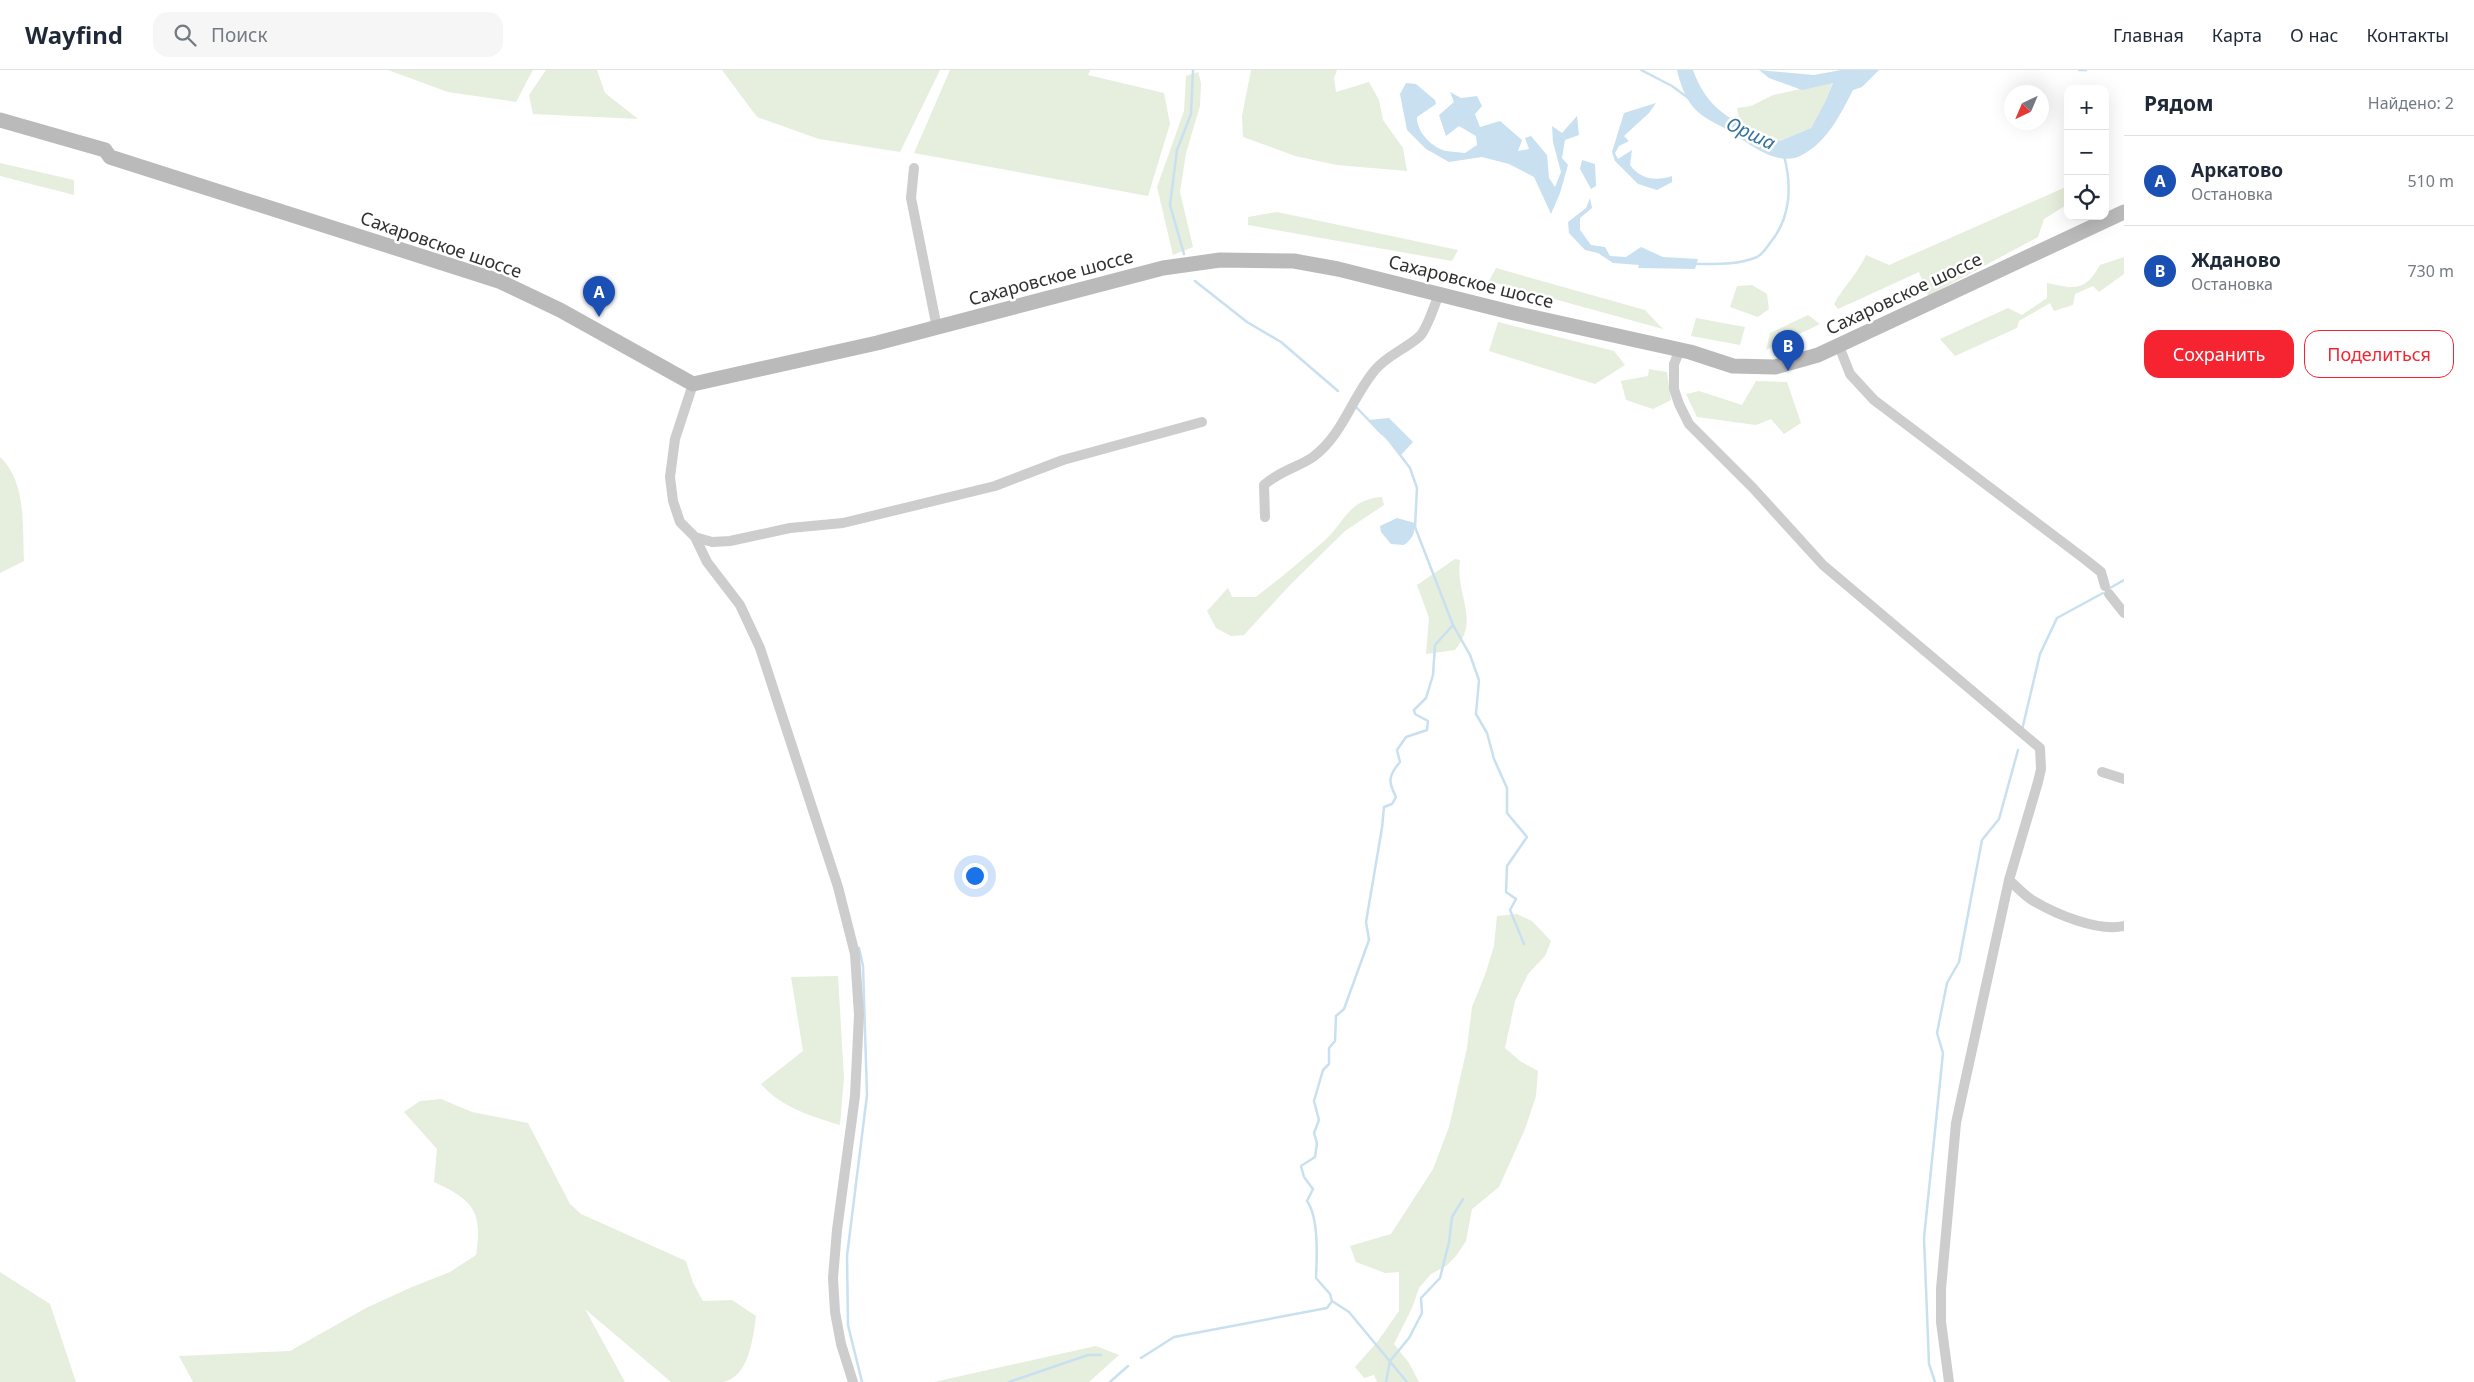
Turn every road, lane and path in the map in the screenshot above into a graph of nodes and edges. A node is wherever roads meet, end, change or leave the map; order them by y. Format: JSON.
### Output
{"nodes":[{"id":1,"x":0,"y":120,"type":"edge"},
{"id":2,"x":914,"y":168,"type":"dead end"},
{"id":3,"x":2124,"y":212,"type":"edge"},
{"id":4,"x":1439,"y":294,"type":"junction"},
{"id":5,"x":937,"y":328,"type":"junction"},
{"id":6,"x":1839,"y":346,"type":"junction"},
{"id":7,"x":1680,"y":350,"type":"junction"},
{"id":8,"x":693,"y":384,"type":"junction"},
{"id":9,"x":1202,"y":422,"type":"dead end"},
{"id":10,"x":1265,"y":517,"type":"dead end"},
{"id":11,"x":695,"y":537,"type":"junction"},
{"id":12,"x":2124,"y":614,"type":"edge"},
{"id":13,"x":2102,"y":772,"type":"dead end"},
{"id":14,"x":2124,"y":779,"type":"edge"},
{"id":15,"x":2009,"y":880,"type":"junction"},
{"id":16,"x":2123,"y":924,"type":"edge"},
{"id":17,"x":853,"y":1382,"type":"edge"},
{"id":18,"x":1949,"y":1382,"type":"edge"}],
"edges":[{"from":1,"to":8,"type":"main road","name":"Сахаровское шоссе"},
{"from":2,"to":5,"type":"street"},
{"from":3,"to":6,"type":"main road","name":"Сахаровское шоссе"},
{"from":4,"to":5,"type":"main road","name":"Сахаровское шоссе"},
{"from":4,"to":7,"type":"main road","name":"Сахаровское шоссе"},
{"from":4,"to":10,"type":"street"},
{"from":5,"to":8,"type":"main road","name":"Сахаровское шоссе"},
{"from":6,"to":7,"type":"main road","name":"Сахаровское шоссе"},
{"from":6,"to":12,"type":"street"},
{"from":7,"to":15,"type":"street"},
{"from":8,"to":11,"type":"street"},
{"from":9,"to":11,"type":"street"},
{"from":11,"to":17,"type":"street"},
{"from":13,"to":14,"type":"street"},
{"from":15,"to":16,"type":"street"},
{"from":15,"to":18,"type":"street"}]}
